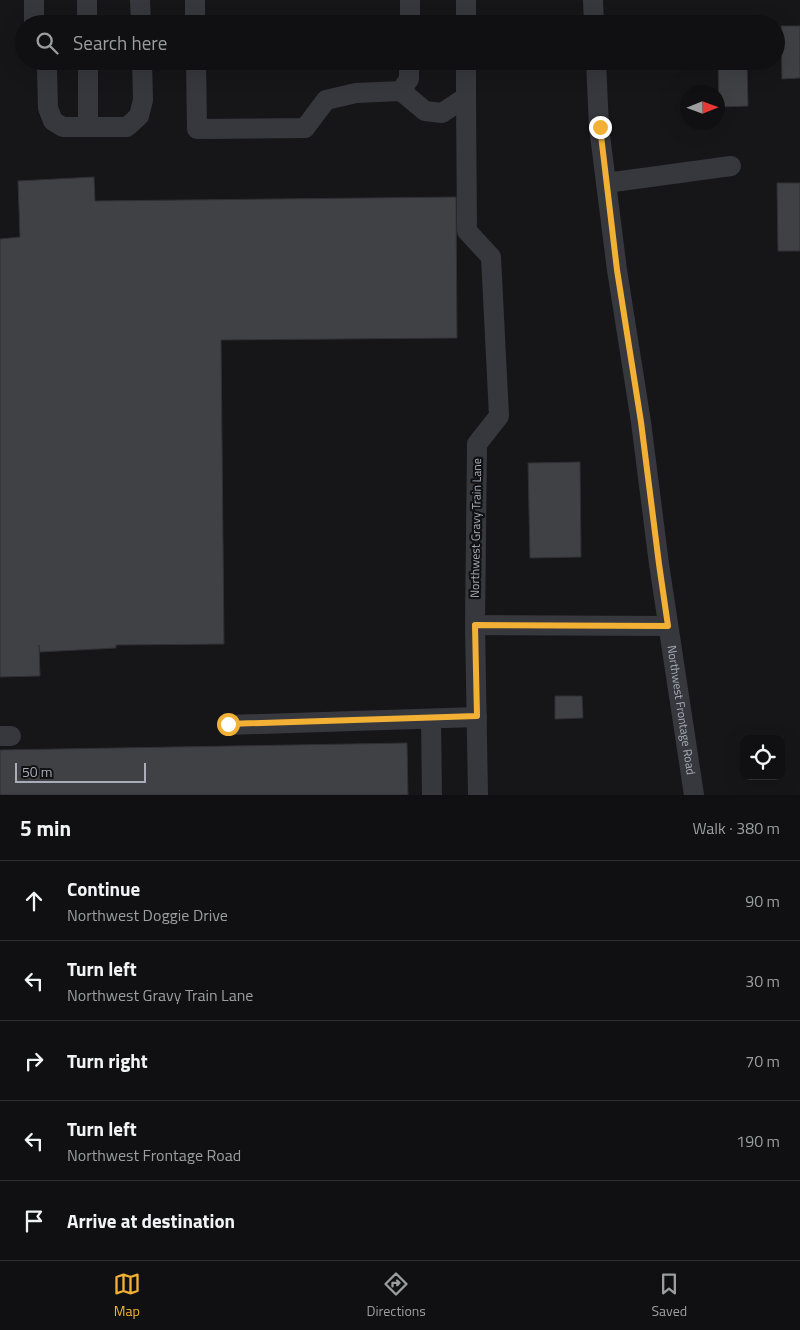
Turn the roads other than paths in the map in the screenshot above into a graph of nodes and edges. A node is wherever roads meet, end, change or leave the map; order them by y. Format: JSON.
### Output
{"nodes":[{"id":1,"x":34,"y":0,"type":"edge"},
{"id":2,"x":87,"y":0,"type":"edge"},
{"id":3,"x":140,"y":0,"type":"edge"},
{"id":4,"x":195,"y":0,"type":"edge"},
{"id":5,"x":410,"y":0,"type":"edge"},
{"id":6,"x":466,"y":0,"type":"edge"},
{"id":7,"x":593,"y":0,"type":"edge"},
{"id":8,"x":34,"y":15,"type":"edge"},
{"id":9,"x":87,"y":15,"type":"edge"},
{"id":10,"x":141,"y":15,"type":"edge"},
{"id":11,"x":195,"y":15,"type":"edge"},
{"id":12,"x":410,"y":15,"type":"edge"},
{"id":13,"x":466,"y":15,"type":"edge"},
{"id":14,"x":594,"y":15,"type":"edge"},
{"id":15,"x":47,"y":70,"type":"edge"},
{"id":16,"x":88,"y":70,"type":"edge"},
{"id":17,"x":142,"y":70,"type":"edge"},
{"id":18,"x":196,"y":70,"type":"edge"},
{"id":19,"x":409,"y":70,"type":"edge"},
{"id":20,"x":466,"y":70,"type":"edge"},
{"id":21,"x":597,"y":70,"type":"edge"},
{"id":22,"x":401,"y":91,"type":"junction"},
{"id":23,"x":466,"y":97,"type":"junction"},
{"id":24,"x":88,"y":127,"type":"junction"},
{"id":25,"x":731,"y":166,"type":"dead end"},
{"id":26,"x":606,"y":183,"type":"junction"},
{"id":27,"x":475,"y":625,"type":"junction"},
{"id":28,"x":668,"y":626,"type":"junction"},
{"id":29,"x":477,"y":716,"type":"junction"},
{"id":30,"x":431,"y":719,"type":"junction"},
{"id":31,"x":228,"y":724,"type":"dead end"},
{"id":32,"x":432,"y":795,"type":"edge"},
{"id":33,"x":478,"y":795,"type":"edge"},
{"id":34,"x":694,"y":795,"type":"edge"}],
"edges":[{"from":1,"to":8,"type":"street"},
{"from":2,"to":9,"type":"street"},
{"from":3,"to":10,"type":"street"},
{"from":4,"to":11,"type":"street"},
{"from":5,"to":12,"type":"street"},
{"from":6,"to":13,"type":"street"},
{"from":7,"to":14,"type":"street"},
{"from":15,"to":24,"type":"street"},
{"from":16,"to":24,"type":"street"},
{"from":17,"to":24,"type":"street"},
{"from":18,"to":22,"type":"street"},
{"from":19,"to":22,"type":"street"},
{"from":20,"to":23,"type":"street","name":"Northwest Gravy Train Lane"},
{"from":21,"to":26,"type":"street","name":"Northwest Frontage Road"},
{"from":22,"to":23,"type":"street"},
{"from":23,"to":27,"type":"street","name":"Northwest Gravy Train Lane"},
{"from":25,"to":26,"type":"street"},
{"from":26,"to":28,"type":"street","name":"Northwest Frontage Road"},
{"from":27,"to":28,"type":"street"},
{"from":27,"to":29,"type":"street","name":"Northwest Gravy Train Lane"},
{"from":28,"to":34,"type":"street","name":"Northwest Frontage Road"},
{"from":29,"to":30,"type":"street"},
{"from":29,"to":33,"type":"street","name":"Northwest Gravy Train Lane"},
{"from":30,"to":31,"type":"street"},
{"from":30,"to":32,"type":"street"}]}
